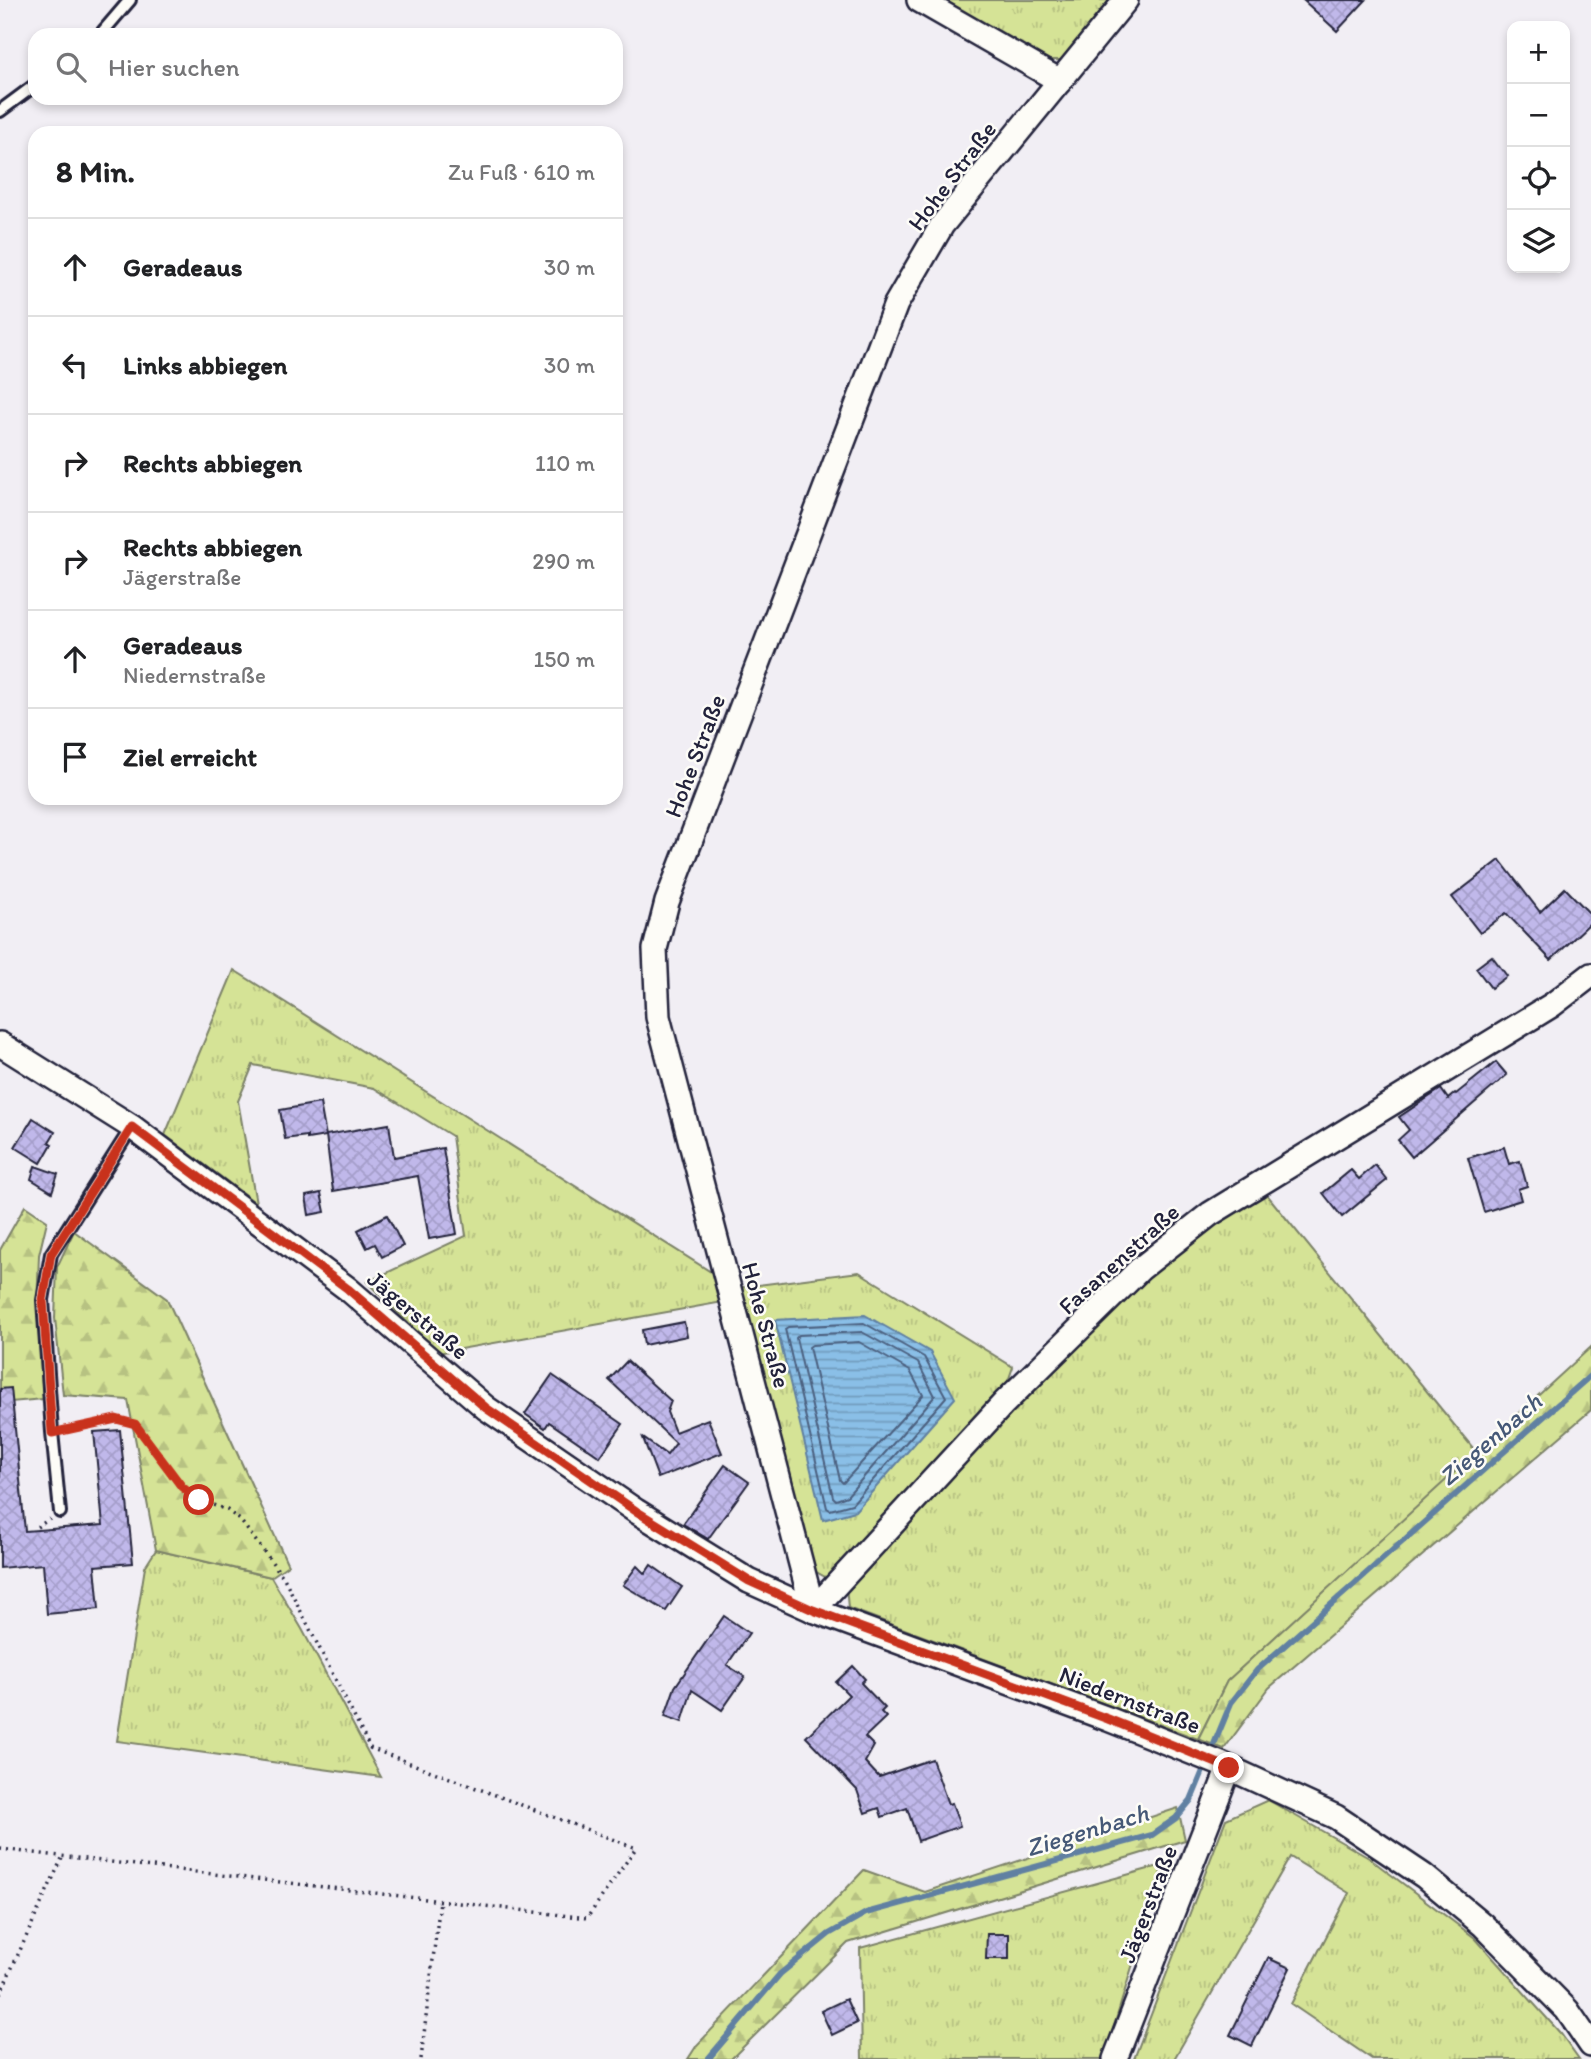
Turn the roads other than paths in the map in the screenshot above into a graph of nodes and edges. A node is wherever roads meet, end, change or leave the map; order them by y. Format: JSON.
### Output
{"nodes":[{"id":1,"x":130,"y":0,"type":"edge"},
{"id":2,"x":919,"y":0,"type":"edge"},
{"id":3,"x":1126,"y":0,"type":"edge"},
{"id":4,"x":106,"y":28,"type":"edge"},
{"id":5,"x":1060,"y":81,"type":"junction"},
{"id":6,"x":28,"y":90,"type":"edge"},
{"id":7,"x":0,"y":111,"type":"edge"},
{"id":8,"x":1591,"y":975,"type":"edge"},
{"id":9,"x":0,"y":1044,"type":"edge"},
{"id":10,"x":132,"y":1127,"type":"junction"},
{"id":11,"x":60,"y":1512,"type":"dead end"},
{"id":12,"x":813,"y":1610,"type":"junction"},
{"id":13,"x":1225,"y":1766,"type":"junction"},
{"id":14,"x":1591,"y":2045,"type":"edge"},
{"id":15,"x":1115,"y":2059,"type":"edge"}],
"edges":[{"from":1,"to":4,"type":"lane"},
{"from":2,"to":5,"type":"street"},
{"from":3,"to":5,"type":"street","name":"Hohe Straße"},
{"from":5,"to":12,"type":"street","name":"Hohe Straße"},
{"from":6,"to":7,"type":"lane"},
{"from":8,"to":12,"type":"street","name":"Fasanenstraße"},
{"from":9,"to":10,"type":"street","name":"Jägerstraße"},
{"from":10,"to":11,"type":"lane"},
{"from":10,"to":12,"type":"street","name":"Jägerstraße"},
{"from":12,"to":13,"type":"street","name":"Niedernstraße"},
{"from":13,"to":14,"type":"street","name":"Niedernstraße"},
{"from":13,"to":15,"type":"street","name":"Jägerstraße"}]}
